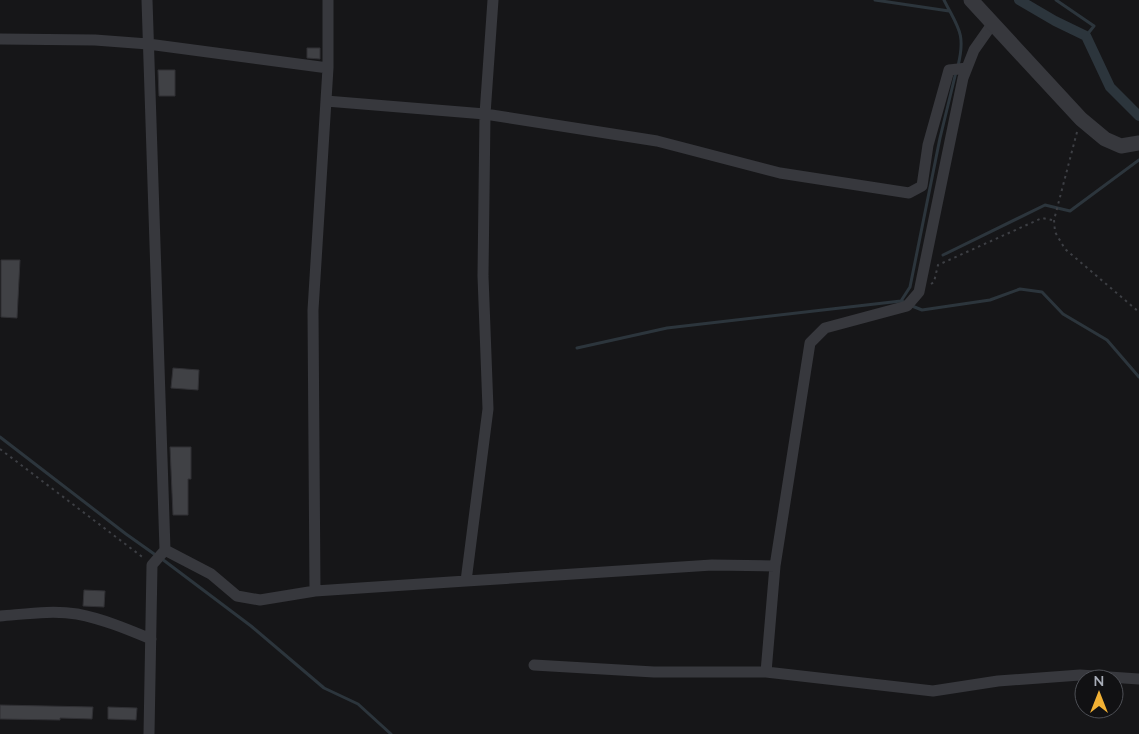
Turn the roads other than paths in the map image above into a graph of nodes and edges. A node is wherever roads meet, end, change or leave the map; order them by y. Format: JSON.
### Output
{"nodes":[{"id":1,"x":146,"y":0,"type":"edge"},
{"id":2,"x":328,"y":0,"type":"edge"},
{"id":3,"x":493,"y":0,"type":"edge"},
{"id":4,"x":971,"y":0,"type":"edge"},
{"id":5,"x":993,"y":23,"type":"junction"},
{"id":6,"x":0,"y":39,"type":"edge"},
{"id":7,"x":148,"y":44,"type":"junction"},
{"id":8,"x":328,"y":68,"type":"junction"},
{"id":9,"x":967,"y":68,"type":"junction"},
{"id":10,"x":326,"y":101,"type":"junction"},
{"id":11,"x":485,"y":114,"type":"junction"},
{"id":12,"x":1139,"y":143,"type":"edge"},
{"id":13,"x":165,"y":550,"type":"junction"},
{"id":14,"x":775,"y":566,"type":"junction"},
{"id":15,"x":466,"y":581,"type":"junction"},
{"id":16,"x":315,"y":591,"type":"junction"},
{"id":17,"x":0,"y":616,"type":"edge"},
{"id":18,"x":151,"y":639,"type":"junction"},
{"id":19,"x":534,"y":665,"type":"dead end"},
{"id":20,"x":766,"y":672,"type":"junction"},
{"id":21,"x":1139,"y":679,"type":"edge"},
{"id":22,"x":149,"y":734,"type":"edge"}],
"edges":[{"from":1,"to":7,"type":"street"},
{"from":2,"to":8,"type":"street"},
{"from":3,"to":11,"type":"street"},
{"from":4,"to":5,"type":"street"},
{"from":5,"to":9,"type":"street"},
{"from":5,"to":12,"type":"street"},
{"from":6,"to":7,"type":"street"},
{"from":7,"to":8,"type":"street"},
{"from":7,"to":13,"type":"street"},
{"from":8,"to":10,"type":"street"},
{"from":9,"to":11,"type":"street"},
{"from":9,"to":14,"type":"street"},
{"from":10,"to":11,"type":"street"},
{"from":10,"to":16,"type":"street"},
{"from":11,"to":15,"type":"street"},
{"from":13,"to":16,"type":"street"},
{"from":13,"to":18,"type":"street"},
{"from":14,"to":15,"type":"street"},
{"from":14,"to":20,"type":"street"},
{"from":15,"to":16,"type":"street"},
{"from":17,"to":18,"type":"street"},
{"from":18,"to":22,"type":"street"},
{"from":19,"to":20,"type":"street"},
{"from":20,"to":21,"type":"street"}]}
